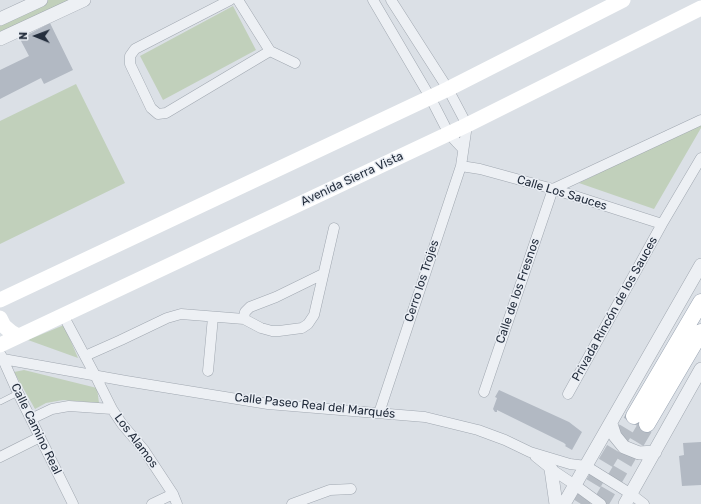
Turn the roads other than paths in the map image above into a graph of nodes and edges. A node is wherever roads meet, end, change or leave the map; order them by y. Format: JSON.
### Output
{"nodes":[{"id":1,"x":41,"y":0,"type":"edge"},
{"id":2,"x":84,"y":0,"type":"edge"},
{"id":3,"x":230,"y":0,"type":"edge"},
{"id":4,"x":238,"y":0,"type":"edge"},
{"id":5,"x":392,"y":0,"type":"edge"},
{"id":6,"x":623,"y":0,"type":"edge"},
{"id":7,"x":376,"y":4,"type":"edge"},
{"id":8,"x":701,"y":8,"type":"edge"},
{"id":9,"x":0,"y":19,"type":"edge"},
{"id":10,"x":0,"y":39,"type":"edge"},
{"id":11,"x":270,"y":51,"type":"junction"},
{"id":12,"x":295,"y":63,"type":"dead end"},
{"id":13,"x":448,"y":90,"type":"junction"},
{"id":14,"x":430,"y":97,"type":"junction"},
{"id":15,"x":701,"y":120,"type":"edge"},
{"id":16,"x":467,"y":125,"type":"junction"},
{"id":17,"x":449,"y":134,"type":"junction"},
{"id":18,"x":463,"y":148,"type":"junction"},
{"id":19,"x":701,"y":158,"type":"edge"},
{"id":20,"x":461,"y":166,"type":"junction"},
{"id":21,"x":553,"y":189,"type":"junction"},
{"id":22,"x":662,"y":224,"type":"junction"},
{"id":23,"x":334,"y":228,"type":"dead end"},
{"id":24,"x":701,"y":266,"type":"edge"},
{"id":25,"x":323,"y":274,"type":"junction"},
{"id":26,"x":0,"y":300,"type":"edge"},
{"id":27,"x":701,"y":302,"type":"edge"},
{"id":28,"x":63,"y":315,"type":"junction"},
{"id":29,"x":213,"y":317,"type":"junction"},
{"id":30,"x":0,"y":318,"type":"edge"},
{"id":31,"x":244,"y":319,"type":"junction"},
{"id":32,"x":701,"y":332,"type":"edge"},
{"id":33,"x":18,"y":336,"type":"junction"},
{"id":34,"x":1,"y":352,"type":"edge"},
{"id":35,"x":85,"y":356,"type":"junction"},
{"id":36,"x":701,"y":369,"type":"edge"},
{"id":37,"x":208,"y":371,"type":"dead end"},
{"id":38,"x":96,"y":375,"type":"junction"},
{"id":39,"x":484,"y":392,"type":"dead end"},
{"id":40,"x":18,"y":393,"type":"junction"},
{"id":41,"x":568,"y":394,"type":"dead end"},
{"id":42,"x":0,"y":402,"type":"edge"},
{"id":43,"x":112,"y":409,"type":"junction"},
{"id":44,"x":378,"y":413,"type":"junction"},
{"id":45,"x":31,"y":419,"type":"junction"},
{"id":46,"x":611,"y":424,"type":"junction"},
{"id":47,"x":40,"y":437,"type":"junction"},
{"id":48,"x":655,"y":452,"type":"junction"},
{"id":49,"x":0,"y":457,"type":"edge"},
{"id":50,"x":555,"y":465,"type":"junction"},
{"id":51,"x":586,"y":466,"type":"junction"},
{"id":52,"x":575,"y":485,"type":"junction"},
{"id":53,"x":351,"y":489,"type":"dead end"},
{"id":54,"x":173,"y":494,"type":"junction"},
{"id":55,"x":628,"y":499,"type":"edge"},
{"id":56,"x":73,"y":504,"type":"edge"},
{"id":57,"x":152,"y":504,"type":"edge"},
{"id":58,"x":177,"y":504,"type":"edge"},
{"id":59,"x":292,"y":504,"type":"edge"},
{"id":60,"x":556,"y":504,"type":"edge"},
{"id":61,"x":564,"y":504,"type":"edge"},
{"id":62,"x":601,"y":504,"type":"edge"},
{"id":63,"x":644,"y":504,"type":"edge"}],
"edges":[{"from":1,"to":9,"type":"street"},
{"from":2,"to":10,"type":"street"},
{"from":3,"to":11,"type":"street"},
{"from":4,"to":11,"type":"street"},
{"from":5,"to":7,"type":"street"},
{"from":5,"to":13,"type":"street"},
{"from":6,"to":13,"type":"main road"},
{"from":7,"to":14,"type":"street"},
{"from":8,"to":16,"type":"main road","name":"Avenida Sierra Vista"},
{"from":11,"to":12,"type":"street"},
{"from":13,"to":14,"type":"main road"},
{"from":13,"to":16,"type":"street"},
{"from":14,"to":17,"type":"street"},
{"from":14,"to":26,"type":"main road"},
{"from":15,"to":21,"type":"street"},
{"from":16,"to":17,"type":"main road","name":"Avenida Sierra Vista"},
{"from":16,"to":18,"type":"street","name":"Cerro los Trojes"},
{"from":17,"to":18,"type":"street"},
{"from":17,"to":28,"type":"main road","name":"Avenida Sierra Vista"},
{"from":18,"to":20,"type":"street","name":"Cerro los Trojes"},
{"from":19,"to":22,"type":"street","name":"Privada Rincón de los Sauces"},
{"from":20,"to":21,"type":"street","name":"Calle Los Sauces"},
{"from":20,"to":44,"type":"street","name":"Cerro los Trojes"},
{"from":21,"to":22,"type":"street","name":"Calle Los Sauces"},
{"from":21,"to":39,"type":"street","name":"Calle de los Fresnos"},
{"from":22,"to":41,"type":"street","name":"Privada Rincón de los Sauces"},
{"from":23,"to":25,"type":"street"},
{"from":24,"to":46,"type":"street"},
{"from":25,"to":31,"type":"street"},
{"from":25,"to":31,"type":"street"},
{"from":27,"to":32,"type":"main road"},
{"from":28,"to":33,"type":"main road","name":"Avenida Sierra Vista"},
{"from":28,"to":35,"type":"street"},
{"from":29,"to":31,"type":"street"},
{"from":29,"to":35,"type":"street"},
{"from":29,"to":37,"type":"street"},
{"from":30,"to":33,"type":"main road"},
{"from":33,"to":34,"type":"main road","name":"Avenida Sierra Vista"},
{"from":34,"to":38,"type":"street","name":"Calle Paseo Real del Marqués"},
{"from":34,"to":40,"type":"street","name":"Calle Camino Real"},
{"from":35,"to":38,"type":"street"},
{"from":36,"to":48,"type":"street"},
{"from":38,"to":43,"type":"street"},
{"from":38,"to":44,"type":"street","name":"Calle Paseo Real del Marqués"},
{"from":40,"to":42,"type":"lane"},
{"from":40,"to":45,"type":"street","name":"Calle Camino Real"},
{"from":43,"to":45,"type":"street","name":"Los Alamos"},
{"from":43,"to":54,"type":"street","name":"Los Alamos"},
{"from":44,"to":50,"type":"street","name":"Calle Paseo Real del Marqués"},
{"from":45,"to":47,"type":"street","name":"Calle Camino Real"},
{"from":46,"to":48,"type":"street"},
{"from":46,"to":51,"type":"street"},
{"from":47,"to":49,"type":"street"},
{"from":47,"to":56,"type":"street","name":"Calle Camino Real"},
{"from":48,"to":55,"type":"street"},
{"from":50,"to":51,"type":"street"},
{"from":50,"to":52,"type":"street","name":"Calle Paseo Real del Marqués"},
{"from":50,"to":60,"type":"street"},
{"from":51,"to":52,"type":"street"},
{"from":51,"to":55,"type":"street"},
{"from":52,"to":61,"type":"street"},
{"from":52,"to":62,"type":"street","name":"Calle Paseo Real del Marqués"},
{"from":53,"to":59,"type":"street"},
{"from":54,"to":57,"type":"street"},
{"from":54,"to":58,"type":"street","name":"Los Alamos"},
{"from":55,"to":63,"type":"street"}]}
